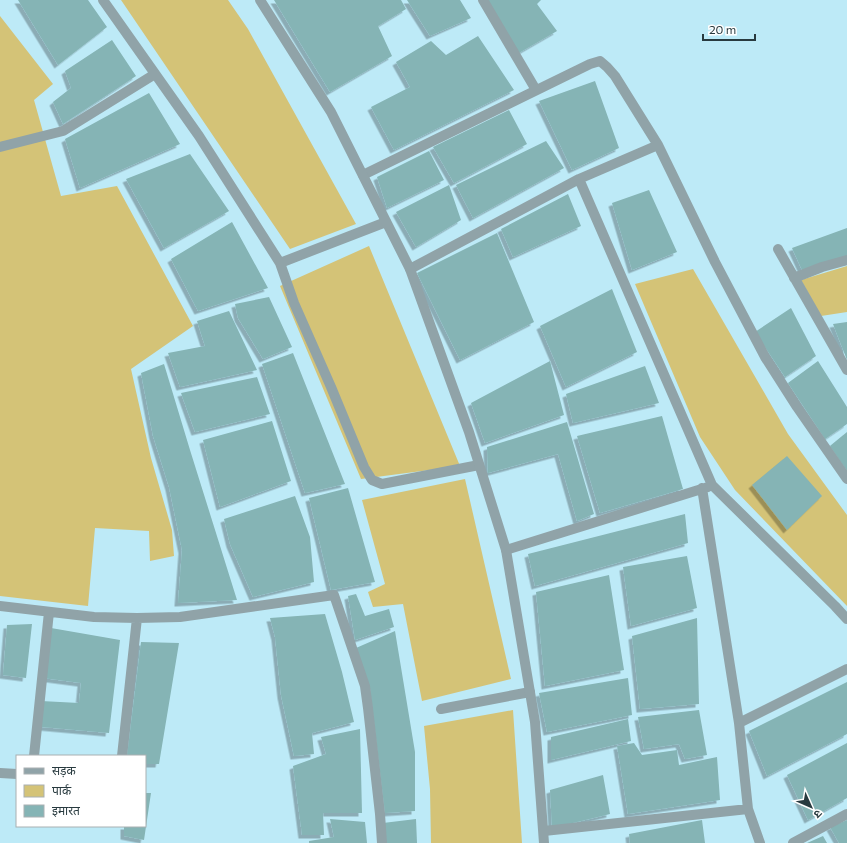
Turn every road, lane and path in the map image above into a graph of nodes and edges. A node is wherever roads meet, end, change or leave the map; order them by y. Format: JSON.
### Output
{"nodes":[{"id":1,"x":103,"y":0,"type":"edge"},
{"id":2,"x":260,"y":0,"type":"edge"},
{"id":3,"x":483,"y":0,"type":"edge"},
{"id":4,"x":155,"y":74,"type":"junction"},
{"id":5,"x":536,"y":90,"type":"junction"},
{"id":6,"x":658,"y":145,"type":"junction"},
{"id":7,"x":0,"y":147,"type":"edge"},
{"id":8,"x":363,"y":175,"type":"junction"},
{"id":9,"x":579,"y":178,"type":"junction"},
{"id":10,"x":386,"y":222,"type":"junction"},
{"id":11,"x":778,"y":249,"type":"dead end"},
{"id":12,"x":847,"y":260,"type":"edge"},
{"id":13,"x":280,"y":264,"type":"junction"},
{"id":14,"x":410,"y":269,"type":"junction"},
{"id":15,"x":794,"y":278,"type":"junction"},
{"id":16,"x":847,"y":370,"type":"edge"},
{"id":17,"x":479,"y":465,"type":"junction"},
{"id":18,"x":847,"y":479,"type":"edge"},
{"id":19,"x":707,"y":487,"type":"junction"},
{"id":20,"x":506,"y":550,"type":"junction"},
{"id":21,"x":0,"y":606,"type":"edge"},
{"id":22,"x":49,"y":612,"type":"junction"},
{"id":23,"x":137,"y":618,"type":"junction"},
{"id":24,"x":847,"y":619,"type":"edge"},
{"id":25,"x":847,"y":669,"type":"edge"},
{"id":26,"x":530,"y":692,"type":"junction"},
{"id":27,"x":441,"y":709,"type":"dead end"},
{"id":28,"x":739,"y":723,"type":"junction"},
{"id":29,"x":34,"y":755,"type":"edge"},
{"id":30,"x":122,"y":755,"type":"edge"},
{"id":31,"x":0,"y":773,"type":"edge"},
{"id":32,"x":16,"y":774,"type":"edge"},
{"id":33,"x":748,"y":809,"type":"junction"},
{"id":34,"x":847,"y":814,"type":"edge"},
{"id":35,"x":544,"y":831,"type":"junction"},
{"id":36,"x":382,"y":843,"type":"edge"},
{"id":37,"x":544,"y":843,"type":"edge"},
{"id":38,"x":760,"y":843,"type":"edge"},
{"id":39,"x":793,"y":843,"type":"edge"}],
"edges":[{"from":1,"to":4,"type":"street"},
{"from":2,"to":8,"type":"street"},
{"from":3,"to":5,"type":"street"},
{"from":4,"to":7,"type":"street"},
{"from":4,"to":13,"type":"street"},
{"from":5,"to":6,"type":"street"},
{"from":5,"to":8,"type":"street"},
{"from":6,"to":9,"type":"street"},
{"from":6,"to":18,"type":"street"},
{"from":8,"to":10,"type":"street"},
{"from":9,"to":14,"type":"street"},
{"from":9,"to":19,"type":"street"},
{"from":10,"to":13,"type":"street"},
{"from":10,"to":14,"type":"street"},
{"from":11,"to":15,"type":"street"},
{"from":12,"to":15,"type":"street"},
{"from":13,"to":17,"type":"street"},
{"from":14,"to":17,"type":"street"},
{"from":15,"to":16,"type":"street"},
{"from":17,"to":20,"type":"street"},
{"from":19,"to":20,"type":"street"},
{"from":19,"to":24,"type":"street"},
{"from":19,"to":28,"type":"street"},
{"from":20,"to":26,"type":"street"},
{"from":21,"to":22,"type":"street"},
{"from":22,"to":23,"type":"street"},
{"from":22,"to":29,"type":"street"},
{"from":23,"to":30,"type":"street"},
{"from":23,"to":36,"type":"street"},
{"from":25,"to":28,"type":"street"},
{"from":26,"to":27,"type":"street"},
{"from":26,"to":35,"type":"street"},
{"from":28,"to":33,"type":"street"},
{"from":31,"to":32,"type":"street"},
{"from":33,"to":35,"type":"street"},
{"from":33,"to":38,"type":"street"},
{"from":34,"to":39,"type":"street"},
{"from":35,"to":37,"type":"street"}]}
